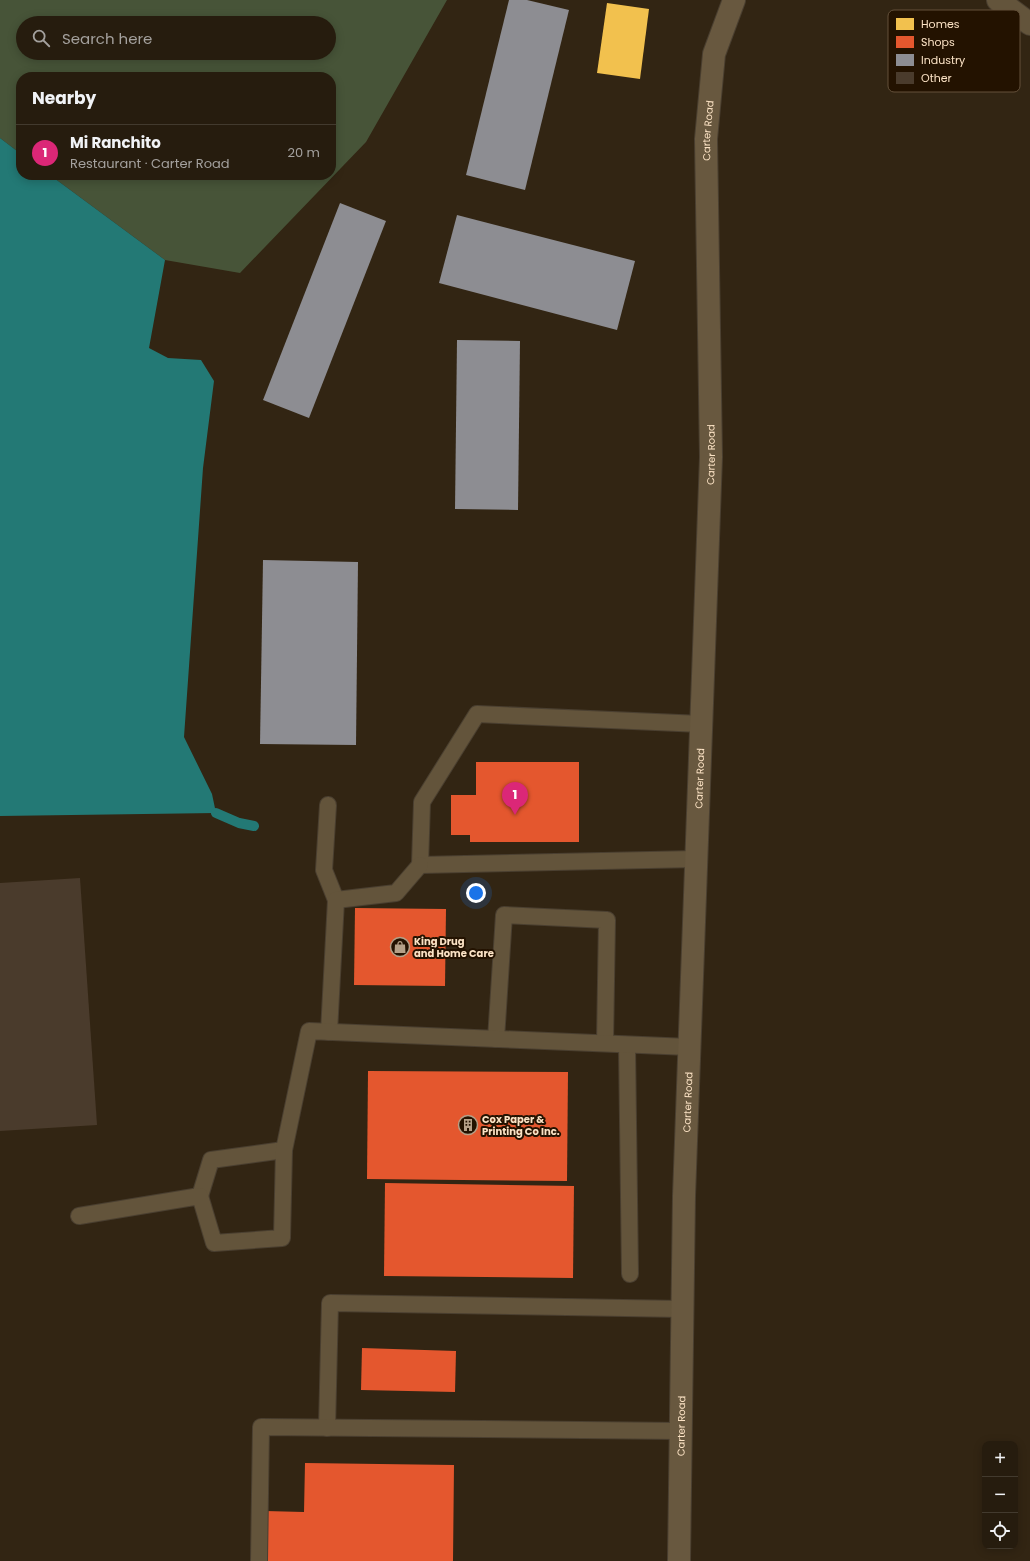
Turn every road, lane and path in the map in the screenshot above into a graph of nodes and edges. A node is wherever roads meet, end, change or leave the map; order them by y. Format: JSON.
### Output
{"nodes":[{"id":1,"x":734,"y":0,"type":"edge"},
{"id":2,"x":998,"y":0,"type":"edge"},
{"id":3,"x":1011,"y":10,"type":"edge"},
{"id":4,"x":1020,"y":16,"type":"edge"},
{"id":5,"x":1030,"y":24,"type":"edge"},
{"id":6,"x":701,"y":724,"type":"junction"},
{"id":7,"x":328,"y":805,"type":"dead end"},
{"id":8,"x":696,"y":859,"type":"junction"},
{"id":9,"x":420,"y":865,"type":"junction"},
{"id":10,"x":336,"y":900,"type":"junction"},
{"id":11,"x":329,"y":1032,"type":"junction"},
{"id":12,"x":496,"y":1039,"type":"junction"},
{"id":13,"x":605,"y":1044,"type":"junction"},
{"id":14,"x":627,"y":1044,"type":"junction"},
{"id":15,"x":689,"y":1047,"type":"junction"},
{"id":16,"x":284,"y":1150,"type":"junction"},
{"id":17,"x":200,"y":1196,"type":"junction"},
{"id":18,"x":79,"y":1216,"type":"dead end"},
{"id":19,"x":630,"y":1274,"type":"dead end"},
{"id":20,"x":682,"y":1309,"type":"junction"},
{"id":21,"x":328,"y":1428,"type":"junction"},
{"id":22,"x":681,"y":1431,"type":"junction"},
{"id":23,"x":259,"y":1561,"type":"edge"},
{"id":24,"x":679,"y":1561,"type":"edge"}],
"edges":[{"from":1,"to":6,"type":"main road","name":"Carter Road"},
{"from":2,"to":3,"type":"street"},
{"from":4,"to":5,"type":"street"},
{"from":6,"to":8,"type":"main road","name":"Carter Road"},
{"from":6,"to":9,"type":"lane"},
{"from":7,"to":10,"type":"lane"},
{"from":8,"to":9,"type":"lane"},
{"from":8,"to":15,"type":"main road","name":"Carter Road"},
{"from":9,"to":10,"type":"lane"},
{"from":10,"to":11,"type":"lane"},
{"from":11,"to":12,"type":"lane"},
{"from":11,"to":16,"type":"lane"},
{"from":12,"to":13,"type":"lane"},
{"from":12,"to":13,"type":"lane"},
{"from":13,"to":14,"type":"lane"},
{"from":14,"to":15,"type":"lane"},
{"from":14,"to":19,"type":"lane"},
{"from":15,"to":20,"type":"main road","name":"Carter Road"},
{"from":16,"to":17,"type":"lane"},
{"from":16,"to":17,"type":"lane"},
{"from":17,"to":18,"type":"lane"},
{"from":20,"to":21,"type":"lane"},
{"from":20,"to":22,"type":"main road","name":"Carter Road"},
{"from":21,"to":22,"type":"lane"},
{"from":21,"to":23,"type":"lane"},
{"from":22,"to":24,"type":"main road","name":"Carter Road"}]}
